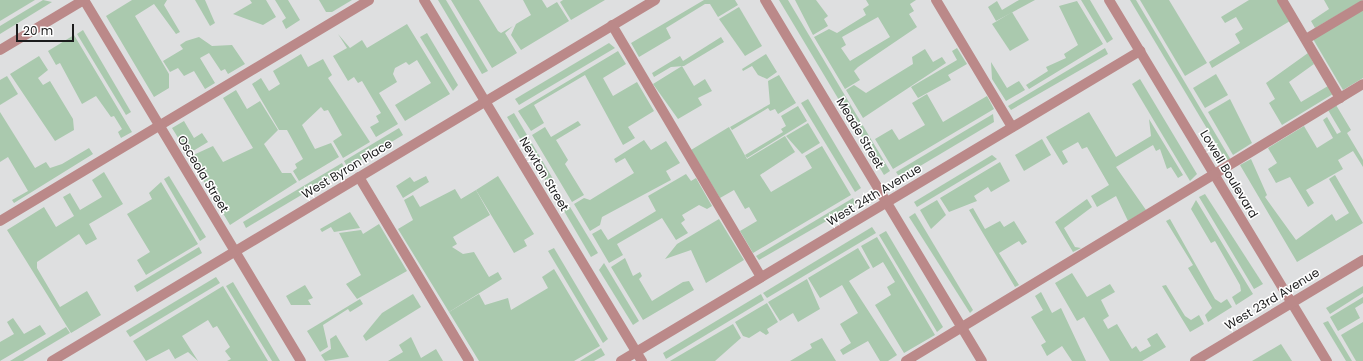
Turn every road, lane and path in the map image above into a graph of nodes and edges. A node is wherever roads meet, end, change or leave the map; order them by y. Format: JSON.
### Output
{"nodes":[{"id":1,"x":84,"y":0,"type":"edge"},
{"id":2,"x":369,"y":0,"type":"edge"},
{"id":3,"x":424,"y":0,"type":"edge"},
{"id":4,"x":655,"y":0,"type":"edge"},
{"id":5,"x":765,"y":0,"type":"edge"},
{"id":6,"x":936,"y":0,"type":"edge"},
{"id":7,"x":1109,"y":0,"type":"edge"},
{"id":8,"x":1282,"y":0,"type":"edge"},
{"id":9,"x":1363,"y":5,"type":"edge"},
{"id":10,"x":612,"y":25,"type":"junction"},
{"id":11,"x":1306,"y":39,"type":"junction"},
{"id":12,"x":0,"y":50,"type":"edge"},
{"id":13,"x":1140,"y":51,"type":"junction"},
{"id":14,"x":1363,"y":84,"type":"edge"},
{"id":15,"x":1340,"y":98,"type":"junction"},
{"id":16,"x":485,"y":102,"type":"junction"},
{"id":17,"x":159,"y":126,"type":"junction"},
{"id":18,"x":1012,"y":127,"type":"junction"},
{"id":19,"x":1215,"y":175,"type":"junction"},
{"id":20,"x":359,"y":177,"type":"junction"},
{"id":21,"x":886,"y":202,"type":"junction"},
{"id":22,"x":0,"y":221,"type":"edge"},
{"id":23,"x":235,"y":252,"type":"junction"},
{"id":24,"x":1363,"y":260,"type":"edge"},
{"id":25,"x":761,"y":277,"type":"junction"},
{"id":26,"x":1292,"y":303,"type":"junction"},
{"id":27,"x":962,"y":328,"type":"junction"},
{"id":28,"x":636,"y":352,"type":"junction"},
{"id":29,"x":52,"y":361,"type":"edge"},
{"id":30,"x":300,"y":361,"type":"edge"},
{"id":31,"x":469,"y":361,"type":"edge"},
{"id":32,"x":621,"y":361,"type":"edge"},
{"id":33,"x":642,"y":361,"type":"edge"},
{"id":34,"x":906,"y":361,"type":"edge"},
{"id":35,"x":982,"y":361,"type":"edge"},
{"id":36,"x":1195,"y":361,"type":"edge"},
{"id":37,"x":1327,"y":361,"type":"edge"}],
"edges":[{"from":1,"to":12,"type":"street"},
{"from":1,"to":17,"type":"street","name":"Osceola Street"},
{"from":2,"to":17,"type":"street"},
{"from":3,"to":16,"type":"street","name":"Newton Street"},
{"from":4,"to":10,"type":"street","name":"West Byron Place"},
{"from":5,"to":21,"type":"street","name":"Meade Street"},
{"from":6,"to":18,"type":"street"},
{"from":7,"to":13,"type":"street","name":"Lowell Boulevard"},
{"from":8,"to":11,"type":"street"},
{"from":9,"to":11,"type":"street"},
{"from":10,"to":16,"type":"street","name":"West Byron Place"},
{"from":10,"to":25,"type":"street"},
{"from":11,"to":15,"type":"street"},
{"from":13,"to":18,"type":"street","name":"West 24th Avenue"},
{"from":13,"to":19,"type":"street","name":"Lowell Boulevard"},
{"from":14,"to":15,"type":"street"},
{"from":15,"to":19,"type":"street"},
{"from":16,"to":20,"type":"street","name":"West Byron Place"},
{"from":16,"to":28,"type":"street","name":"Newton Street"},
{"from":17,"to":22,"type":"street"},
{"from":17,"to":23,"type":"street","name":"Osceola Street"},
{"from":18,"to":21,"type":"street","name":"West 24th Avenue"},
{"from":19,"to":26,"type":"street","name":"Lowell Boulevard"},
{"from":19,"to":27,"type":"street"},
{"from":20,"to":23,"type":"street","name":"West Byron Place"},
{"from":20,"to":31,"type":"street"},
{"from":21,"to":25,"type":"street","name":"West 24th Avenue"},
{"from":21,"to":27,"type":"street","name":"Meade Street"},
{"from":23,"to":29,"type":"street","name":"West Byron Place"},
{"from":23,"to":30,"type":"street","name":"Osceola Street"},
{"from":24,"to":26,"type":"street","name":"West 23rd Avenue"},
{"from":25,"to":28,"type":"street","name":"West 24th Avenue"},
{"from":26,"to":36,"type":"street","name":"West 23rd Avenue"},
{"from":26,"to":37,"type":"street","name":"Lowell Boulevard"},
{"from":27,"to":34,"type":"street"},
{"from":27,"to":35,"type":"street","name":"Meade Street"},
{"from":28,"to":32,"type":"street","name":"West 24th Avenue"},
{"from":28,"to":33,"type":"street","name":"Newton Street"}]}
